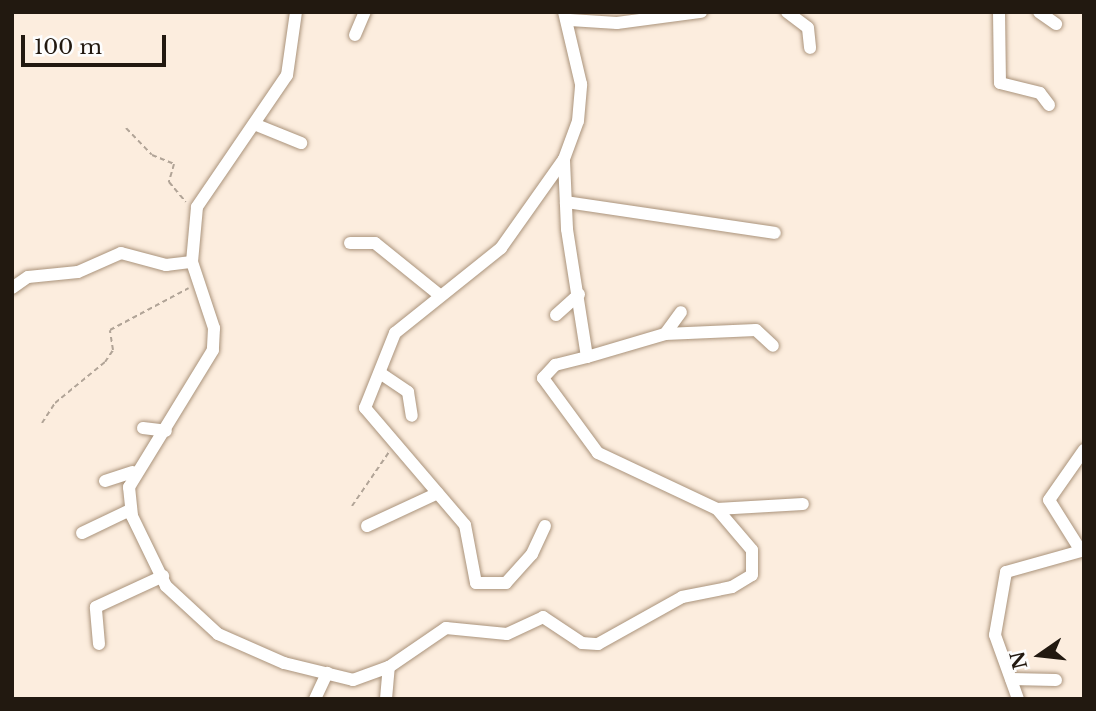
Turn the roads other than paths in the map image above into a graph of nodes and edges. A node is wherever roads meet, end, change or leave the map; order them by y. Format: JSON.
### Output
{"nodes":[{"id":1,"x":296,"y":12,"type":"edge"},
{"id":2,"x":365,"y":12,"type":"edge"},
{"id":3,"x":701,"y":12,"type":"edge"},
{"id":4,"x":788,"y":12,"type":"edge"},
{"id":5,"x":999,"y":12,"type":"edge"},
{"id":6,"x":1039,"y":12,"type":"edge"},
{"id":7,"x":567,"y":16,"type":"edge"},
{"id":8,"x":1056,"y":24,"type":"dead end"},
{"id":9,"x":355,"y":35,"type":"dead end"},
{"id":10,"x":810,"y":48,"type":"dead end"},
{"id":11,"x":1049,"y":105,"type":"dead end"},
{"id":12,"x":254,"y":124,"type":"junction"},
{"id":13,"x":301,"y":143,"type":"dead end"},
{"id":14,"x":564,"y":159,"type":"junction"},
{"id":15,"x":566,"y":202,"type":"junction"},
{"id":16,"x":775,"y":233,"type":"dead end"},
{"id":17,"x":350,"y":243,"type":"dead end"},
{"id":18,"x":192,"y":262,"type":"junction"},
{"id":19,"x":12,"y":288,"type":"edge"},
{"id":20,"x":437,"y":293,"type":"junction"},
{"id":21,"x":579,"y":294,"type":"junction"},
{"id":22,"x":681,"y":313,"type":"dead end"},
{"id":23,"x":556,"y":314,"type":"dead end"},
{"id":24,"x":665,"y":334,"type":"junction"},
{"id":25,"x":773,"y":346,"type":"dead end"},
{"id":26,"x":587,"y":357,"type":"junction"},
{"id":27,"x":380,"y":373,"type":"junction"},
{"id":28,"x":412,"y":416,"type":"dead end"},
{"id":29,"x":144,"y":428,"type":"dead end"},
{"id":30,"x":166,"y":431,"type":"junction"},
{"id":31,"x":1082,"y":458,"type":"edge"},
{"id":32,"x":133,"y":472,"type":"junction"},
{"id":33,"x":105,"y":481,"type":"dead end"},
{"id":34,"x":439,"y":493,"type":"junction"},
{"id":35,"x":803,"y":504,"type":"dead end"},
{"id":36,"x":718,"y":509,"type":"junction"},
{"id":37,"x":130,"y":510,"type":"junction"},
{"id":38,"x":367,"y":526,"type":"dead end"},
{"id":39,"x":545,"y":526,"type":"dead end"},
{"id":40,"x":82,"y":533,"type":"dead end"},
{"id":41,"x":1082,"y":552,"type":"edge"},
{"id":42,"x":163,"y":576,"type":"junction"},
{"id":43,"x":99,"y":644,"type":"dead end"},
{"id":44,"x":389,"y":667,"type":"junction"},
{"id":45,"x":327,"y":673,"type":"junction"},
{"id":46,"x":1011,"y":679,"type":"junction"},
{"id":47,"x":1056,"y":680,"type":"dead end"},
{"id":48,"x":314,"y":699,"type":"edge"},
{"id":49,"x":386,"y":699,"type":"edge"},
{"id":50,"x":1018,"y":699,"type":"edge"}],
"edges":[{"from":1,"to":12,"type":"street"},
{"from":2,"to":9,"type":"street"},
{"from":3,"to":7,"type":"street"},
{"from":4,"to":10,"type":"street"},
{"from":5,"to":11,"type":"street"},
{"from":6,"to":8,"type":"street"},
{"from":7,"to":14,"type":"street"},
{"from":12,"to":13,"type":"street"},
{"from":12,"to":18,"type":"street"},
{"from":14,"to":15,"type":"street"},
{"from":14,"to":20,"type":"street"},
{"from":15,"to":16,"type":"street"},
{"from":15,"to":21,"type":"street"},
{"from":17,"to":20,"type":"street"},
{"from":18,"to":19,"type":"street"},
{"from":18,"to":30,"type":"street"},
{"from":20,"to":27,"type":"street"},
{"from":21,"to":23,"type":"street"},
{"from":21,"to":26,"type":"street"},
{"from":22,"to":24,"type":"street"},
{"from":24,"to":25,"type":"street"},
{"from":24,"to":26,"type":"street"},
{"from":26,"to":36,"type":"street"},
{"from":27,"to":28,"type":"street"},
{"from":27,"to":34,"type":"street"},
{"from":29,"to":30,"type":"street"},
{"from":30,"to":32,"type":"street"},
{"from":31,"to":41,"type":"street"},
{"from":32,"to":33,"type":"street"},
{"from":32,"to":37,"type":"street"},
{"from":34,"to":38,"type":"street"},
{"from":34,"to":39,"type":"street"},
{"from":35,"to":36,"type":"street"},
{"from":36,"to":44,"type":"street"},
{"from":37,"to":40,"type":"street"},
{"from":37,"to":42,"type":"street"},
{"from":41,"to":46,"type":"street"},
{"from":42,"to":43,"type":"street"},
{"from":42,"to":45,"type":"street"},
{"from":44,"to":45,"type":"street"},
{"from":44,"to":49,"type":"street"},
{"from":45,"to":48,"type":"street"},
{"from":46,"to":47,"type":"street"},
{"from":46,"to":50,"type":"street"}]}
